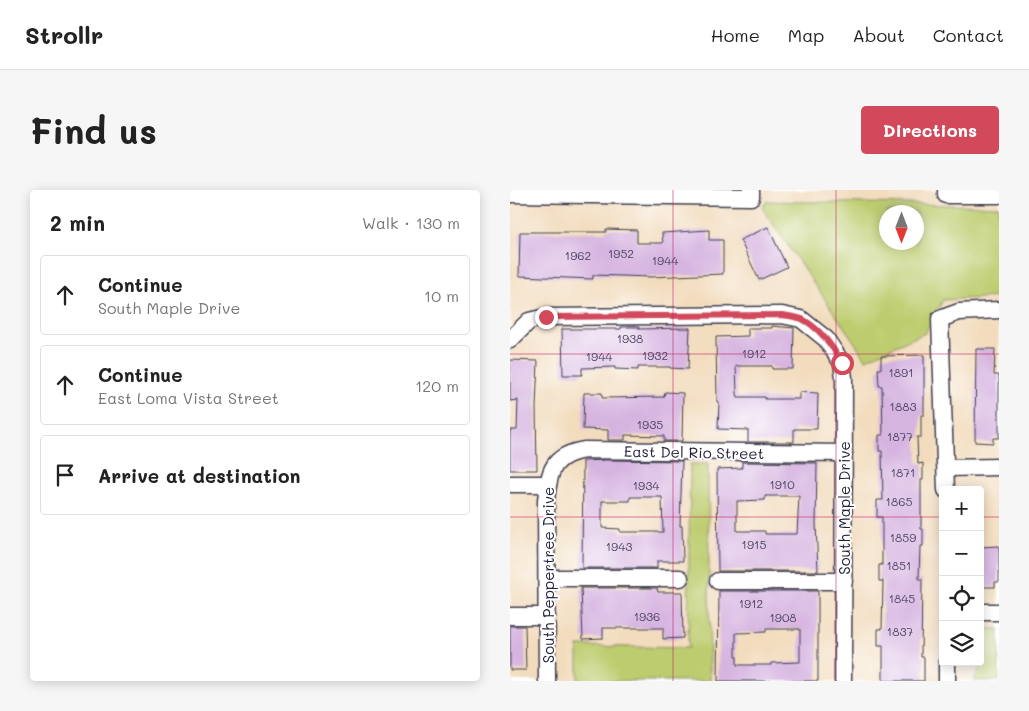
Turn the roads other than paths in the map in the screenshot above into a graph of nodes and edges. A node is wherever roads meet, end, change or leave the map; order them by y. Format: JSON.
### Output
{"nodes":[{"id":1,"x":946,"y":192,"type":"edge"},
{"id":2,"x":510,"y":194,"type":"edge"},
{"id":3,"x":751,"y":194,"type":"edge"},
{"id":4,"x":999,"y":195,"type":"edge"},
{"id":5,"x":999,"y":310,"type":"edge"},
{"id":6,"x":510,"y":340,"type":"edge"},
{"id":7,"x":844,"y":453,"type":"junction"},
{"id":8,"x":999,"y":467,"type":"edge"},
{"id":9,"x":946,"y":468,"type":"junction"},
{"id":10,"x":550,"y":477,"type":"junction"},
{"id":11,"x":510,"y":484,"type":"edge"},
{"id":12,"x":946,"y":486,"type":"edge"},
{"id":13,"x":546,"y":578,"type":"junction"},
{"id":14,"x":680,"y":578,"type":"dead end"},
{"id":15,"x":718,"y":581,"type":"dead end"},
{"id":16,"x":844,"y":581,"type":"junction"},
{"id":17,"x":984,"y":612,"type":"edge"},
{"id":18,"x":999,"y":612,"type":"edge"},
{"id":19,"x":510,"y":616,"type":"edge"},
{"id":20,"x":547,"y":616,"type":"junction"},
{"id":21,"x":947,"y":666,"type":"edge"},
{"id":22,"x":547,"y":681,"type":"edge"},
{"id":23,"x":843,"y":681,"type":"edge"},
{"id":24,"x":947,"y":681,"type":"edge"}],
"edges":[{"from":1,"to":4,"type":"street"},
{"from":2,"to":3,"type":"street"},
{"from":5,"to":9,"type":"street"},
{"from":6,"to":7,"type":"street","name":"South Maple Drive"},
{"from":7,"to":10,"type":"street","name":"East Del Rio Street"},
{"from":7,"to":16,"type":"street","name":"South Maple Drive"},
{"from":8,"to":9,"type":"street"},
{"from":9,"to":12,"type":"street"},
{"from":10,"to":11,"type":"street"},
{"from":10,"to":13,"type":"street","name":"South Peppertree Drive"},
{"from":13,"to":14,"type":"street"},
{"from":13,"to":20,"type":"street","name":"South Peppertree Drive"},
{"from":15,"to":16,"type":"street"},
{"from":16,"to":23,"type":"street","name":"South Maple Drive"},
{"from":17,"to":18,"type":"street"},
{"from":19,"to":20,"type":"street"},
{"from":20,"to":22,"type":"street","name":"South Peppertree Drive"},
{"from":21,"to":24,"type":"street"}]}
